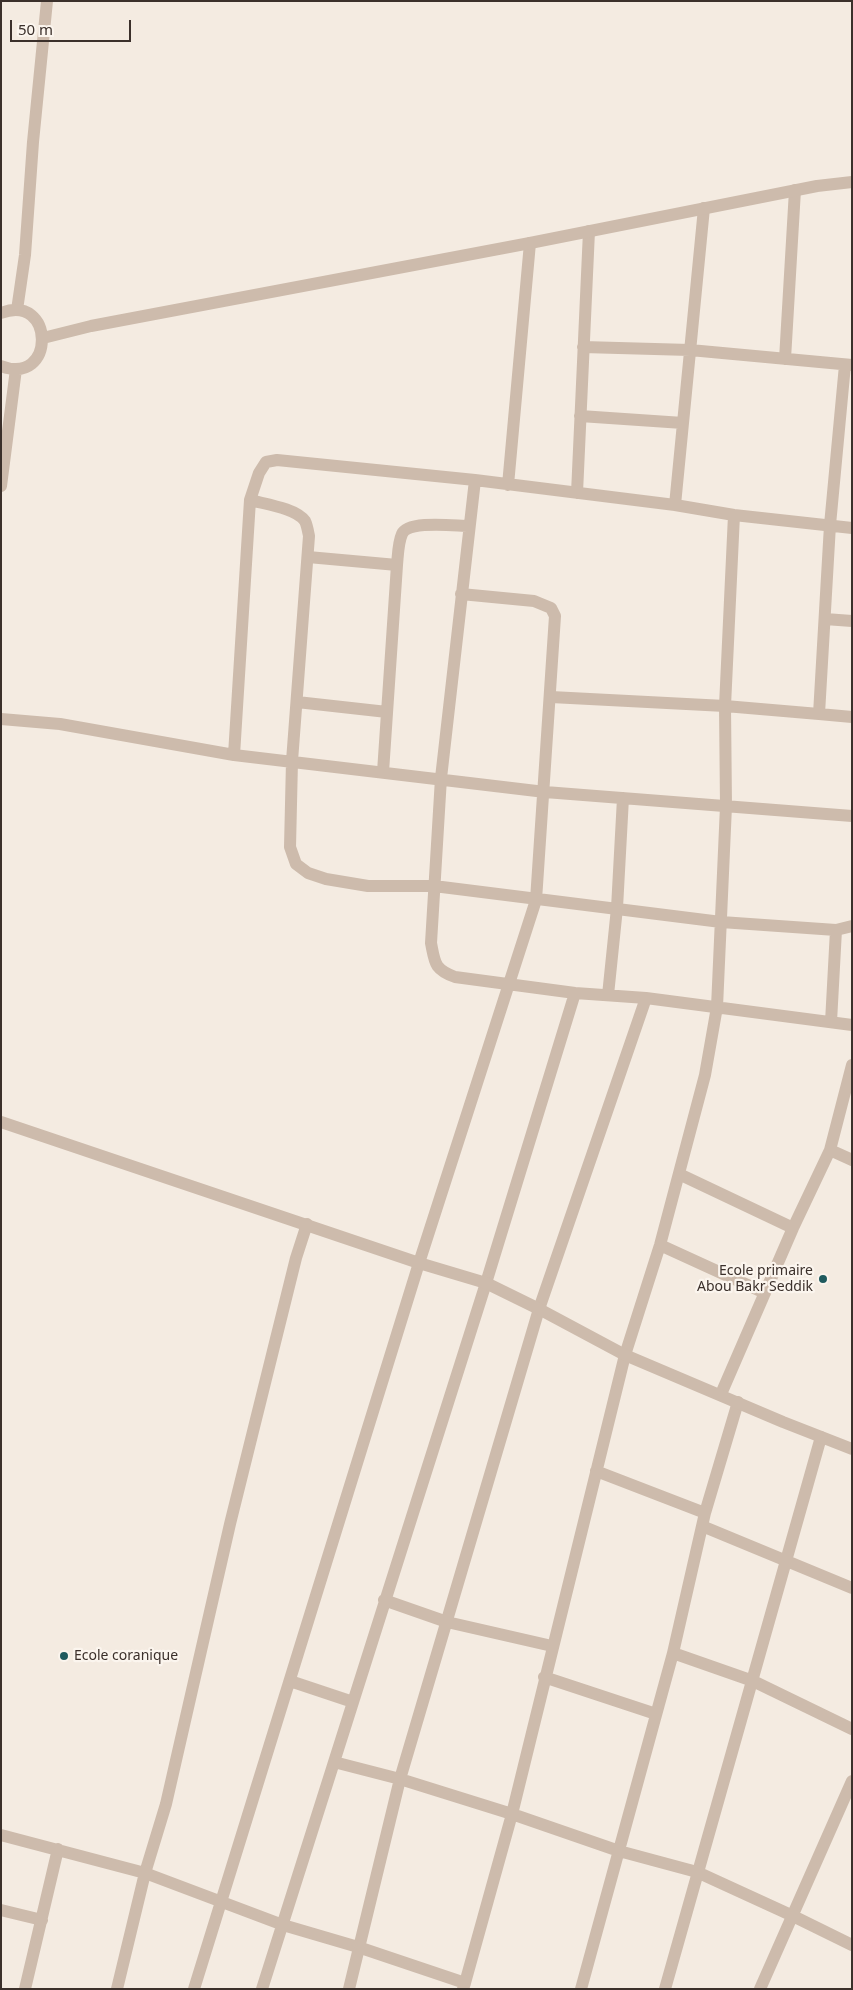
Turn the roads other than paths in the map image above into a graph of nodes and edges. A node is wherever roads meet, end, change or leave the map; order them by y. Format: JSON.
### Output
{"nodes":[{"id":1,"x":47,"y":1,"type":"edge"},
{"id":2,"x":852,"y":182,"type":"edge"},
{"id":3,"x":795,"y":190,"type":"junction"},
{"id":4,"x":704,"y":208,"type":"junction"},
{"id":5,"x":588,"y":231,"type":"junction"},
{"id":6,"x":530,"y":243,"type":"junction"},
{"id":7,"x":17,"y":310,"type":"junction"},
{"id":8,"x":1,"y":313,"type":"edge"},
{"id":9,"x":44,"y":338,"type":"junction"},
{"id":10,"x":583,"y":347,"type":"junction"},
{"id":11,"x":690,"y":350,"type":"junction"},
{"id":12,"x":784,"y":359,"type":"junction"},
{"id":13,"x":848,"y":365,"type":"edge"},
{"id":14,"x":1,"y":366,"type":"edge"},
{"id":15,"x":16,"y":369,"type":"junction"},
{"id":16,"x":580,"y":416,"type":"junction"},
{"id":17,"x":683,"y":423,"type":"junction"},
{"id":18,"x":475,"y":480,"type":"junction"},
{"id":19,"x":508,"y":485,"type":"junction"},
{"id":20,"x":1,"y":486,"type":"edge"},
{"id":21,"x":577,"y":493,"type":"junction"},
{"id":22,"x":250,"y":500,"type":"junction"},
{"id":23,"x":675,"y":505,"type":"junction"},
{"id":24,"x":734,"y":515,"type":"junction"},
{"id":25,"x":830,"y":525,"type":"junction"},
{"id":26,"x":469,"y":526,"type":"junction"},
{"id":27,"x":852,"y":528,"type":"edge"},
{"id":28,"x":308,"y":557,"type":"junction"},
{"id":29,"x":397,"y":565,"type":"junction"},
{"id":30,"x":461,"y":594,"type":"junction"},
{"id":31,"x":825,"y":619,"type":"junction"},
{"id":32,"x":852,"y":621,"type":"edge"},
{"id":33,"x":551,"y":697,"type":"junction"},
{"id":34,"x":297,"y":702,"type":"junction"},
{"id":35,"x":724,"y":706,"type":"junction"},
{"id":36,"x":387,"y":712,"type":"junction"},
{"id":37,"x":819,"y":714,"type":"junction"},
{"id":38,"x":852,"y":717,"type":"edge"},
{"id":39,"x":1,"y":719,"type":"edge"},
{"id":40,"x":234,"y":754,"type":"junction"},
{"id":41,"x":292,"y":761,"type":"junction"},
{"id":42,"x":383,"y":772,"type":"junction"},
{"id":43,"x":440,"y":778,"type":"junction"},
{"id":44,"x":545,"y":792,"type":"junction"},
{"id":45,"x":623,"y":798,"type":"junction"},
{"id":46,"x":726,"y":806,"type":"junction"},
{"id":47,"x":852,"y":816,"type":"edge"},
{"id":48,"x":434,"y":886,"type":"junction"},
{"id":49,"x":536,"y":900,"type":"junction"},
{"id":50,"x":617,"y":908,"type":"junction"},
{"id":51,"x":721,"y":922,"type":"junction"},
{"id":52,"x":852,"y":926,"type":"edge"},
{"id":53,"x":836,"y":930,"type":"junction"},
{"id":54,"x":510,"y":984,"type":"junction"},
{"id":55,"x":575,"y":993,"type":"junction"},
{"id":56,"x":608,"y":995,"type":"junction"},
{"id":57,"x":646,"y":998,"type":"junction"},
{"id":58,"x":717,"y":1007,"type":"junction"},
{"id":59,"x":831,"y":1022,"type":"junction"},
{"id":60,"x":852,"y":1025,"type":"edge"},
{"id":61,"x":852,"y":1065,"type":"edge"},
{"id":62,"x":1,"y":1122,"type":"edge"},
{"id":63,"x":830,"y":1150,"type":"junction"},
{"id":64,"x":852,"y":1160,"type":"edge"},
{"id":65,"x":679,"y":1174,"type":"junction"},
{"id":66,"x":307,"y":1224,"type":"junction"},
{"id":67,"x":793,"y":1228,"type":"junction"},
{"id":68,"x":660,"y":1245,"type":"junction"},
{"id":69,"x":419,"y":1263,"type":"junction"},
{"id":70,"x":486,"y":1283,"type":"junction"},
{"id":71,"x":765,"y":1293,"type":"junction"},
{"id":72,"x":539,"y":1309,"type":"junction"},
{"id":73,"x":625,"y":1354,"type":"junction"},
{"id":74,"x":721,"y":1394,"type":"junction"},
{"id":75,"x":738,"y":1402,"type":"junction"},
{"id":76,"x":821,"y":1437,"type":"junction"},
{"id":77,"x":852,"y":1449,"type":"edge"},
{"id":78,"x":596,"y":1471,"type":"junction"},
{"id":79,"x":705,"y":1513,"type":"junction"},
{"id":80,"x":702,"y":1526,"type":"junction"},
{"id":81,"x":786,"y":1559,"type":"junction"},
{"id":82,"x":852,"y":1588,"type":"edge"},
{"id":83,"x":384,"y":1600,"type":"junction"},
{"id":84,"x":447,"y":1622,"type":"junction"},
{"id":85,"x":552,"y":1646,"type":"junction"},
{"id":86,"x":673,"y":1653,"type":"junction"},
{"id":87,"x":544,"y":1677,"type":"junction"},
{"id":88,"x":290,"y":1681,"type":"junction"},
{"id":89,"x":753,"y":1681,"type":"junction"},
{"id":90,"x":353,"y":1702,"type":"junction"},
{"id":91,"x":656,"y":1714,"type":"junction"},
{"id":92,"x":852,"y":1728,"type":"edge"},
{"id":93,"x":334,"y":1762,"type":"junction"},
{"id":94,"x":400,"y":1779,"type":"junction"},
{"id":95,"x":852,"y":1781,"type":"edge"},
{"id":96,"x":512,"y":1814,"type":"junction"},
{"id":97,"x":1,"y":1836,"type":"edge"},
{"id":98,"x":58,"y":1849,"type":"junction"},
{"id":99,"x":618,"y":1851,"type":"junction"},
{"id":100,"x":697,"y":1872,"type":"junction"},
{"id":101,"x":145,"y":1873,"type":"junction"},
{"id":102,"x":220,"y":1901,"type":"junction"},
{"id":103,"x":1,"y":1910,"type":"edge"},
{"id":104,"x":793,"y":1916,"type":"junction"},
{"id":105,"x":42,"y":1920,"type":"junction"},
{"id":106,"x":283,"y":1925,"type":"junction"},
{"id":107,"x":852,"y":1945,"type":"edge"},
{"id":108,"x":358,"y":1947,"type":"junction"},
{"id":109,"x":464,"y":1986,"type":"edge"},
{"id":110,"x":25,"y":1989,"type":"edge"},
{"id":111,"x":117,"y":1989,"type":"edge"},
{"id":112,"x":194,"y":1989,"type":"edge"},
{"id":113,"x":262,"y":1989,"type":"edge"},
{"id":114,"x":349,"y":1989,"type":"edge"},
{"id":115,"x":581,"y":1989,"type":"edge"},
{"id":116,"x":665,"y":1989,"type":"edge"},
{"id":117,"x":760,"y":1989,"type":"edge"}],
"edges":[{"from":1,"to":7,"type":"street"},
{"from":2,"to":3,"type":"street"},
{"from":3,"to":4,"type":"street"},
{"from":3,"to":12,"type":"street"},
{"from":4,"to":5,"type":"street"},
{"from":4,"to":11,"type":"street"},
{"from":5,"to":6,"type":"street"},
{"from":5,"to":10,"type":"street"},
{"from":6,"to":9,"type":"street"},
{"from":6,"to":19,"type":"street"},
{"from":7,"to":8,"type":"street"},
{"from":7,"to":9,"type":"street"},
{"from":9,"to":15,"type":"street"},
{"from":10,"to":11,"type":"street"},
{"from":10,"to":16,"type":"street"},
{"from":11,"to":12,"type":"street"},
{"from":11,"to":17,"type":"street"},
{"from":12,"to":13,"type":"street"},
{"from":13,"to":25,"type":"street"},
{"from":14,"to":15,"type":"street"},
{"from":15,"to":20,"type":"street"},
{"from":16,"to":17,"type":"street"},
{"from":16,"to":21,"type":"street"},
{"from":17,"to":23,"type":"street"},
{"from":18,"to":19,"type":"street"},
{"from":18,"to":22,"type":"street"},
{"from":18,"to":26,"type":"street"},
{"from":19,"to":21,"type":"street"},
{"from":21,"to":23,"type":"street"},
{"from":22,"to":28,"type":"street"},
{"from":22,"to":40,"type":"street"},
{"from":23,"to":24,"type":"street"},
{"from":24,"to":25,"type":"street"},
{"from":24,"to":35,"type":"street"},
{"from":25,"to":27,"type":"street"},
{"from":25,"to":31,"type":"street"},
{"from":26,"to":29,"type":"street"},
{"from":26,"to":30,"type":"street"},
{"from":28,"to":29,"type":"street"},
{"from":28,"to":34,"type":"street"},
{"from":29,"to":36,"type":"street"},
{"from":30,"to":33,"type":"street"},
{"from":30,"to":43,"type":"street"},
{"from":31,"to":32,"type":"street"},
{"from":31,"to":37,"type":"street"},
{"from":33,"to":35,"type":"street"},
{"from":33,"to":44,"type":"street"},
{"from":34,"to":36,"type":"street"},
{"from":34,"to":41,"type":"street"},
{"from":35,"to":37,"type":"street"},
{"from":35,"to":46,"type":"street"},
{"from":36,"to":42,"type":"street"},
{"from":37,"to":38,"type":"street"},
{"from":39,"to":40,"type":"street"},
{"from":40,"to":41,"type":"street"},
{"from":41,"to":42,"type":"street"},
{"from":41,"to":48,"type":"street"},
{"from":42,"to":43,"type":"street"},
{"from":43,"to":44,"type":"street"},
{"from":43,"to":48,"type":"street"},
{"from":44,"to":45,"type":"street"},
{"from":44,"to":49,"type":"street"},
{"from":45,"to":46,"type":"street"},
{"from":45,"to":50,"type":"street"},
{"from":46,"to":47,"type":"street"},
{"from":46,"to":51,"type":"street"},
{"from":48,"to":49,"type":"street"},
{"from":48,"to":54,"type":"street"},
{"from":49,"to":50,"type":"street"},
{"from":49,"to":54,"type":"street"},
{"from":50,"to":51,"type":"street"},
{"from":50,"to":56,"type":"street"},
{"from":51,"to":53,"type":"street"},
{"from":51,"to":58,"type":"street"},
{"from":52,"to":53,"type":"street"},
{"from":53,"to":59,"type":"street"},
{"from":54,"to":55,"type":"street"},
{"from":54,"to":69,"type":"street"},
{"from":55,"to":56,"type":"street"},
{"from":55,"to":70,"type":"street"},
{"from":56,"to":57,"type":"street"},
{"from":57,"to":58,"type":"street"},
{"from":57,"to":72,"type":"street"},
{"from":58,"to":59,"type":"street"},
{"from":58,"to":65,"type":"street"},
{"from":59,"to":60,"type":"street"},
{"from":61,"to":63,"type":"street"},
{"from":62,"to":66,"type":"street"},
{"from":63,"to":64,"type":"street"},
{"from":63,"to":67,"type":"street"},
{"from":65,"to":67,"type":"street"},
{"from":65,"to":68,"type":"street"},
{"from":66,"to":69,"type":"street"},
{"from":66,"to":101,"type":"street"},
{"from":67,"to":71,"type":"street"},
{"from":68,"to":71,"type":"street"},
{"from":68,"to":73,"type":"street"},
{"from":69,"to":70,"type":"street"},
{"from":69,"to":88,"type":"street"},
{"from":70,"to":72,"type":"street"},
{"from":70,"to":83,"type":"street"},
{"from":71,"to":74,"type":"street"},
{"from":72,"to":73,"type":"street"},
{"from":72,"to":84,"type":"street"},
{"from":73,"to":74,"type":"street"},
{"from":73,"to":78,"type":"street"},
{"from":74,"to":75,"type":"street"},
{"from":75,"to":76,"type":"street"},
{"from":75,"to":79,"type":"street"},
{"from":76,"to":77,"type":"street"},
{"from":76,"to":81,"type":"street"},
{"from":78,"to":79,"type":"street"},
{"from":78,"to":85,"type":"street"},
{"from":79,"to":80,"type":"street"},
{"from":80,"to":81,"type":"street"},
{"from":80,"to":86,"type":"street"},
{"from":81,"to":82,"type":"street"},
{"from":81,"to":89,"type":"street"},
{"from":83,"to":84,"type":"street"},
{"from":83,"to":90,"type":"street"},
{"from":84,"to":85,"type":"street"},
{"from":84,"to":94,"type":"street"},
{"from":85,"to":87,"type":"street"},
{"from":86,"to":89,"type":"street"},
{"from":86,"to":91,"type":"street"},
{"from":87,"to":91,"type":"street"},
{"from":87,"to":96,"type":"street"},
{"from":88,"to":90,"type":"street"},
{"from":88,"to":102,"type":"street"},
{"from":89,"to":92,"type":"street"},
{"from":89,"to":100,"type":"street"},
{"from":90,"to":93,"type":"street"},
{"from":91,"to":99,"type":"street"},
{"from":93,"to":94,"type":"street"},
{"from":93,"to":106,"type":"street"},
{"from":94,"to":96,"type":"street"},
{"from":94,"to":108,"type":"street"},
{"from":95,"to":104,"type":"street"},
{"from":96,"to":99,"type":"street"},
{"from":96,"to":109,"type":"street"},
{"from":97,"to":98,"type":"street"},
{"from":98,"to":101,"type":"street"},
{"from":98,"to":105,"type":"street"},
{"from":99,"to":100,"type":"street"},
{"from":99,"to":115,"type":"street"},
{"from":100,"to":104,"type":"street"},
{"from":100,"to":116,"type":"street"},
{"from":101,"to":102,"type":"street"},
{"from":101,"to":111,"type":"street"},
{"from":102,"to":106,"type":"street"},
{"from":102,"to":112,"type":"street"},
{"from":103,"to":105,"type":"street"},
{"from":104,"to":107,"type":"street"},
{"from":104,"to":117,"type":"street"},
{"from":105,"to":110,"type":"street"},
{"from":106,"to":108,"type":"street"},
{"from":106,"to":113,"type":"street"},
{"from":108,"to":109,"type":"street"},
{"from":108,"to":114,"type":"street"}]}
